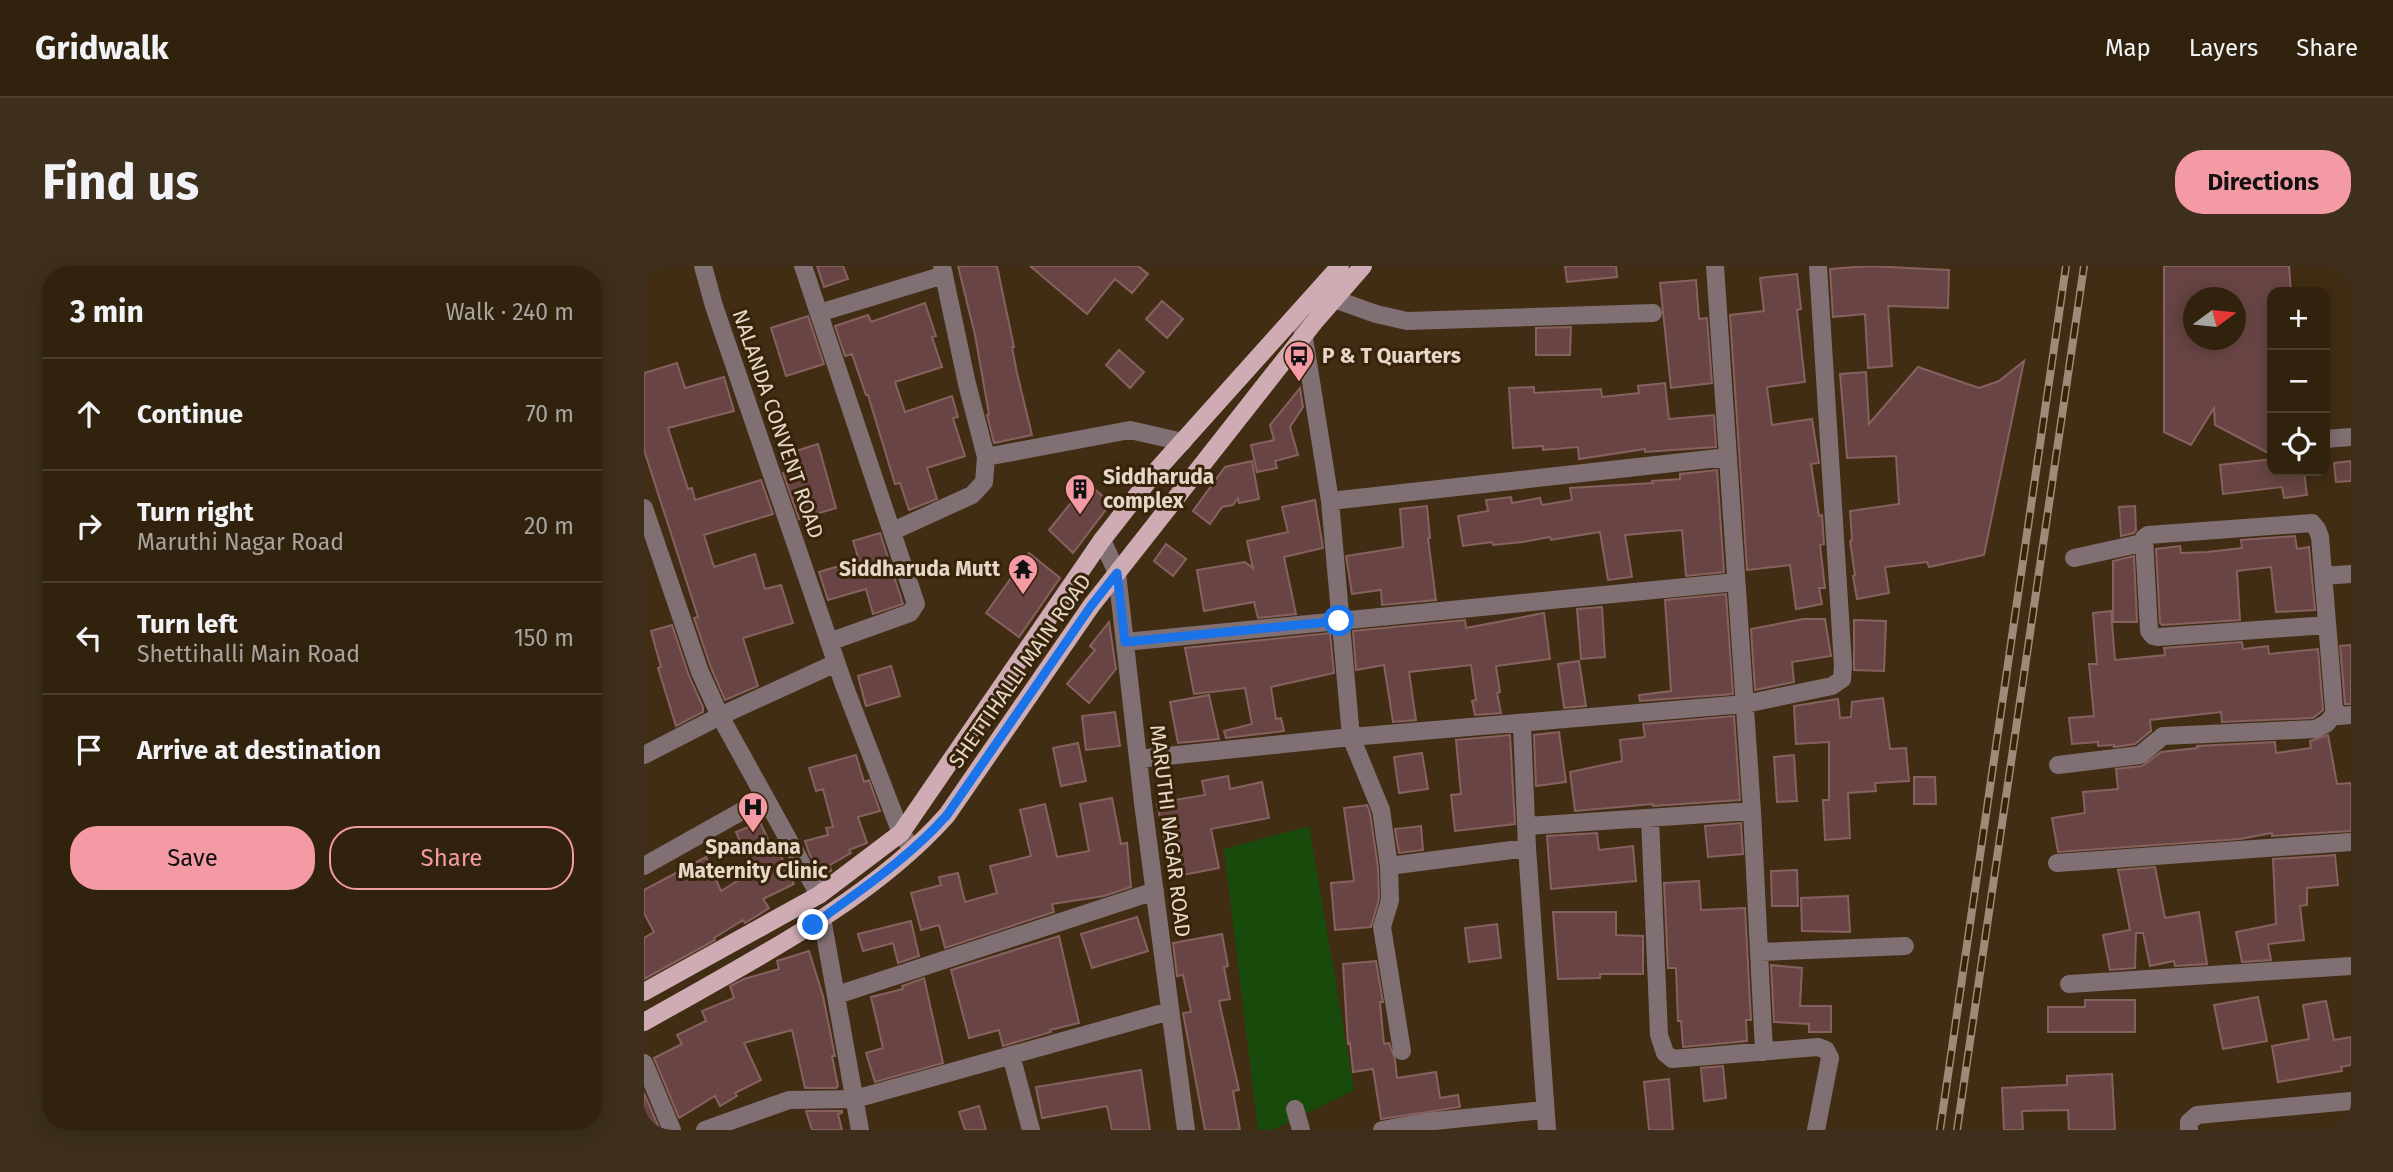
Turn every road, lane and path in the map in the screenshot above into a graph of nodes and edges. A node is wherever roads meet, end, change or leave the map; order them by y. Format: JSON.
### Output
{"nodes":[{"id":1,"x":703,"y":266,"type":"edge"},
{"id":2,"x":803,"y":266,"type":"edge"},
{"id":3,"x":1340,"y":266,"type":"edge"},
{"id":4,"x":1363,"y":266,"type":"edge"},
{"id":5,"x":1714,"y":266,"type":"edge"},
{"id":6,"x":1818,"y":266,"type":"edge"},
{"id":7,"x":943,"y":271,"type":"edge"},
{"id":8,"x":1334,"y":299,"type":"junction"},
{"id":9,"x":819,"y":313,"type":"junction"},
{"id":10,"x":1298,"y":313,"type":"junction"},
{"id":11,"x":1653,"y":313,"type":"dead end"},
{"id":12,"x":1305,"y":335,"type":"junction"},
{"id":13,"x":2351,"y":437,"type":"edge"},
{"id":14,"x":2330,"y":439,"type":"edge"},
{"id":15,"x":1183,"y":442,"type":"junction"},
{"id":16,"x":986,"y":457,"type":"junction"},
{"id":17,"x":1727,"y":457,"type":"junction"},
{"id":18,"x":1330,"y":501,"type":"junction"},
{"id":19,"x":644,"y":508,"type":"edge"},
{"id":20,"x":647,"y":527,"type":"edge"},
{"id":21,"x":893,"y":531,"type":"junction"},
{"id":22,"x":1102,"y":540,"type":"junction"},
{"id":23,"x":2142,"y":543,"type":"junction"},
{"id":24,"x":2074,"y":558,"type":"dead end"},
{"id":25,"x":1117,"y":573,"type":"junction"},
{"id":26,"x":2351,"y":574,"type":"edge"},
{"id":27,"x":2323,"y":576,"type":"junction"},
{"id":28,"x":1736,"y":582,"type":"junction"},
{"id":29,"x":1339,"y":621,"type":"junction"},
{"id":30,"x":2328,"y":625,"type":"junction"},
{"id":31,"x":829,"y":642,"type":"junction"},
{"id":32,"x":1125,"y":642,"type":"junction"},
{"id":33,"x":836,"y":663,"type":"junction"},
{"id":34,"x":1745,"y":704,"type":"junction"},
{"id":35,"x":2343,"y":714,"type":"edge"},
{"id":36,"x":719,"y":716,"type":"junction"},
{"id":37,"x":1522,"y":724,"type":"junction"},
{"id":38,"x":1351,"y":737,"type":"junction"},
{"id":39,"x":644,"y":755,"type":"edge"},
{"id":40,"x":1138,"y":758,"type":"junction"},
{"id":41,"x":2058,"y":765,"type":"dead end"},
{"id":42,"x":765,"y":798,"type":"junction"},
{"id":43,"x":1752,"y":811,"type":"junction"},
{"id":44,"x":1650,"y":818,"type":"junction"},
{"id":45,"x":1527,"y":826,"type":"junction"},
{"id":46,"x":901,"y":832,"type":"junction"},
{"id":47,"x":2351,"y":842,"type":"edge"},
{"id":48,"x":1527,"y":848,"type":"junction"},
{"id":49,"x":913,"y":850,"type":"junction"},
{"id":50,"x":2057,"y":863,"type":"dead end"},
{"id":51,"x":644,"y":866,"type":"edge"},
{"id":52,"x":1389,"y":866,"type":"junction"},
{"id":53,"x":1155,"y":891,"type":"junction"},
{"id":54,"x":819,"y":895,"type":"junction"},
{"id":55,"x":822,"y":919,"type":"junction"},
{"id":56,"x":1905,"y":946,"type":"dead end"},
{"id":57,"x":1759,"y":952,"type":"junction"},
{"id":58,"x":2351,"y":967,"type":"edge"},
{"id":59,"x":2069,"y":984,"type":"dead end"},
{"id":60,"x":644,"y":992,"type":"edge"},
{"id":61,"x":837,"y":995,"type":"junction"},
{"id":62,"x":1170,"y":1011,"type":"junction"},
{"id":63,"x":644,"y":1023,"type":"edge"},
{"id":64,"x":1402,"y":1051,"type":"dead end"},
{"id":65,"x":1764,"y":1052,"type":"junction"},
{"id":66,"x":1011,"y":1055,"type":"junction"},
{"id":67,"x":644,"y":1063,"type":"edge"},
{"id":68,"x":855,"y":1099,"type":"junction"},
{"id":69,"x":2351,"y":1101,"type":"edge"},
{"id":70,"x":1295,"y":1109,"type":"dead end"},
{"id":71,"x":1544,"y":1110,"type":"junction"},
{"id":72,"x":1459,"y":1124,"type":"edge"},
{"id":73,"x":672,"y":1130,"type":"edge"},
{"id":74,"x":705,"y":1130,"type":"edge"},
{"id":75,"x":860,"y":1130,"type":"edge"},
{"id":76,"x":1031,"y":1130,"type":"edge"},
{"id":77,"x":1186,"y":1130,"type":"edge"},
{"id":78,"x":1301,"y":1130,"type":"edge"},
{"id":79,"x":1382,"y":1130,"type":"edge"},
{"id":80,"x":1547,"y":1130,"type":"edge"},
{"id":81,"x":1816,"y":1130,"type":"edge"},
{"id":82,"x":2189,"y":1130,"type":"edge"}],
"edges":[{"from":1,"to":31,"type":"street","name":"NALANDA CONVENT ROAD"},
{"from":2,"to":9,"type":"street"},
{"from":3,"to":10,"type":"main road","name":"SHETTIHALLI MAIN ROAD"},
{"from":4,"to":8,"type":"main road","name":"SHETTIHALLI MAIN ROAD"},
{"from":5,"to":17,"type":"street"},
{"from":6,"to":34,"type":"street"},
{"from":7,"to":9,"type":"street"},
{"from":7,"to":16,"type":"street"},
{"from":8,"to":11,"type":"street"},
{"from":8,"to":12,"type":"main road","name":"SHETTIHALLI MAIN ROAD"},
{"from":9,"to":21,"type":"street"},
{"from":10,"to":12,"type":"street"},
{"from":10,"to":15,"type":"main road","name":"SHETTIHALLI MAIN ROAD"},
{"from":12,"to":18,"type":"street"},
{"from":12,"to":25,"type":"main road","name":"SHETTIHALLI MAIN ROAD"},
{"from":13,"to":14,"type":"street"},
{"from":15,"to":16,"type":"street"},
{"from":15,"to":22,"type":"main road","name":"SHETTIHALLI MAIN ROAD"},
{"from":16,"to":21,"type":"street"},
{"from":17,"to":18,"type":"street"},
{"from":17,"to":28,"type":"street"},
{"from":18,"to":29,"type":"street"},
{"from":19,"to":20,"type":"street"},
{"from":20,"to":36,"type":"street"},
{"from":21,"to":31,"type":"street"},
{"from":22,"to":25,"type":"street","name":"MARUTHI NAGAR ROAD"},
{"from":22,"to":46,"type":"main road","name":"SHETTIHALLI MAIN ROAD"},
{"from":23,"to":24,"type":"street"},
{"from":23,"to":27,"type":"street"},
{"from":23,"to":30,"type":"street"},
{"from":25,"to":32,"type":"street","name":"MARUTHI NAGAR ROAD"},
{"from":25,"to":49,"type":"main road","name":"SHETTIHALLI MAIN ROAD"},
{"from":26,"to":27,"type":"street"},
{"from":27,"to":30,"type":"street"},
{"from":28,"to":29,"type":"street"},
{"from":28,"to":34,"type":"street"},
{"from":29,"to":32,"type":"street"},
{"from":29,"to":38,"type":"street"},
{"from":30,"to":35,"type":"street"},
{"from":31,"to":33,"type":"street","name":"NALANDA CONVENT ROAD"},
{"from":32,"to":40,"type":"street","name":"MARUTHI NAGAR ROAD"},
{"from":33,"to":36,"type":"street"},
{"from":33,"to":46,"type":"street","name":"NALANDA CONVENT ROAD"},
{"from":34,"to":37,"type":"street"},
{"from":34,"to":43,"type":"street"},
{"from":35,"to":41,"type":"street"},
{"from":36,"to":39,"type":"street"},
{"from":36,"to":42,"type":"street"},
{"from":37,"to":38,"type":"street"},
{"from":37,"to":45,"type":"street"},
{"from":38,"to":40,"type":"street"},
{"from":38,"to":52,"type":"street"},
{"from":40,"to":53,"type":"street","name":"MARUTHI NAGAR ROAD"},
{"from":42,"to":51,"type":"street"},
{"from":42,"to":54,"type":"street"},
{"from":43,"to":44,"type":"street"},
{"from":43,"to":57,"type":"street"},
{"from":44,"to":45,"type":"street"},
{"from":44,"to":65,"type":"street"},
{"from":45,"to":48,"type":"street"},
{"from":46,"to":49,"type":"street","name":"NALANDA CONVENT ROAD"},
{"from":46,"to":54,"type":"main road","name":"SHETTIHALLI MAIN ROAD"},
{"from":47,"to":50,"type":"street"},
{"from":48,"to":52,"type":"street"},
{"from":48,"to":71,"type":"street"},
{"from":49,"to":55,"type":"main road","name":"SHETTIHALLI MAIN ROAD"},
{"from":52,"to":64,"type":"street"},
{"from":53,"to":61,"type":"street"},
{"from":53,"to":62,"type":"street","name":"MARUTHI NAGAR ROAD"},
{"from":54,"to":60,"type":"main road","name":"SHETTIHALLI MAIN ROAD"},
{"from":55,"to":61,"type":"street"},
{"from":55,"to":63,"type":"main road","name":"SHETTIHALLI MAIN ROAD"},
{"from":56,"to":57,"type":"street"},
{"from":57,"to":65,"type":"street"},
{"from":58,"to":59,"type":"street"},
{"from":61,"to":68,"type":"street"},
{"from":62,"to":66,"type":"street"},
{"from":62,"to":77,"type":"street","name":"MARUTHI NAGAR ROAD"},
{"from":65,"to":81,"type":"street"},
{"from":66,"to":68,"type":"street"},
{"from":66,"to":76,"type":"street"},
{"from":67,"to":73,"type":"street"},
{"from":68,"to":74,"type":"street"},
{"from":68,"to":75,"type":"street"},
{"from":69,"to":82,"type":"street"},
{"from":70,"to":78,"type":"street"},
{"from":71,"to":72,"type":"street"},
{"from":71,"to":80,"type":"street"},
{"from":72,"to":79,"type":"street"}]}
